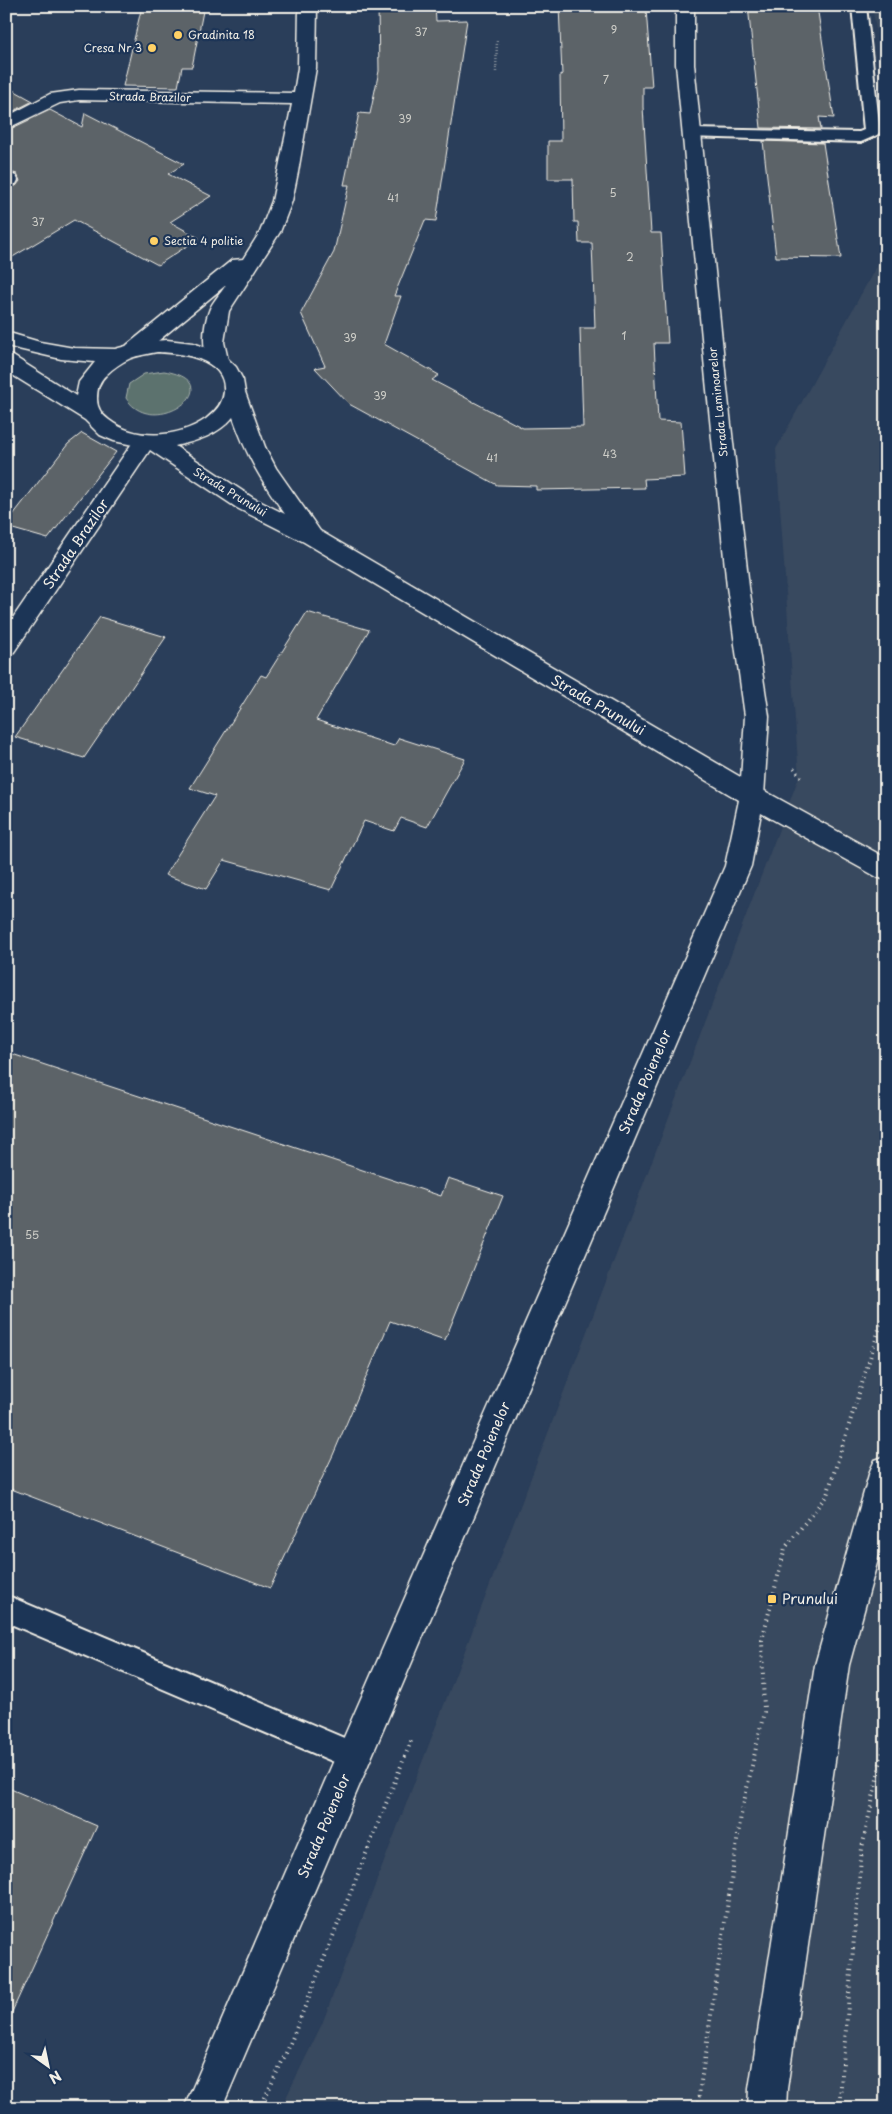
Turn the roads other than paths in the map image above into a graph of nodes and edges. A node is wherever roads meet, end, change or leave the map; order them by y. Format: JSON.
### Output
{"nodes":[{"id":1,"x":308,"y":6,"type":"edge"},
{"id":2,"x":684,"y":6,"type":"edge"},
{"id":3,"x":859,"y":6,"type":"edge"},
{"id":4,"x":301,"y":99,"type":"junction"},
{"id":5,"x":6,"y":124,"type":"edge"},
{"id":6,"x":692,"y":134,"type":"junction"},
{"id":7,"x":258,"y":249,"type":"junction"},
{"id":8,"x":6,"y":338,"type":"edge"},
{"id":9,"x":126,"y":353,"type":"junction"},
{"id":10,"x":218,"y":360,"type":"junction"},
{"id":11,"x":6,"y":361,"type":"edge"},
{"id":12,"x":235,"y":393,"type":"junction"},
{"id":13,"x":90,"y":415,"type":"junction"},
{"id":14,"x":149,"y":441,"type":"junction"},
{"id":15,"x":312,"y":537,"type":"junction"},
{"id":16,"x":6,"y":646,"type":"edge"},
{"id":17,"x":752,"y":796,"type":"junction"},
{"id":18,"x":886,"y":870,"type":"edge"},
{"id":19,"x":886,"y":1471,"type":"edge"},
{"id":20,"x":6,"y":1608,"type":"edge"},
{"id":21,"x":353,"y":1756,"type":"junction"},
{"id":22,"x":204,"y":2108,"type":"edge"},
{"id":23,"x":767,"y":2108,"type":"edge"}],
"edges":[{"from":1,"to":4,"type":"street"},
{"from":2,"to":6,"type":"street","name":"Strada Laminoarelor"},
{"from":3,"to":6,"type":"lane"},
{"from":4,"to":5,"type":"street","name":"Strada Brazilor"},
{"from":4,"to":7,"type":"street"},
{"from":6,"to":17,"type":"street","name":"Strada Laminoarelor"},
{"from":7,"to":9,"type":"street"},
{"from":7,"to":10,"type":"street"},
{"from":8,"to":9,"type":"street"},
{"from":9,"to":10,"type":"street"},
{"from":9,"to":13,"type":"street"},
{"from":10,"to":12,"type":"street"},
{"from":11,"to":13,"type":"street"},
{"from":12,"to":14,"type":"street"},
{"from":12,"to":15,"type":"street","name":"Strada Prunului"},
{"from":13,"to":14,"type":"street"},
{"from":14,"to":15,"type":"street","name":"Strada Prunului"},
{"from":14,"to":16,"type":"street","name":"Strada Brazilor"},
{"from":15,"to":17,"type":"street","name":"Strada Prunului"},
{"from":17,"to":18,"type":"street","name":"Strada Prunului"},
{"from":17,"to":21,"type":"street","name":"Strada Poienelor"},
{"from":19,"to":23,"type":"street"},
{"from":20,"to":21,"type":"lane"},
{"from":21,"to":22,"type":"street","name":"Strada Poienelor"}]}
